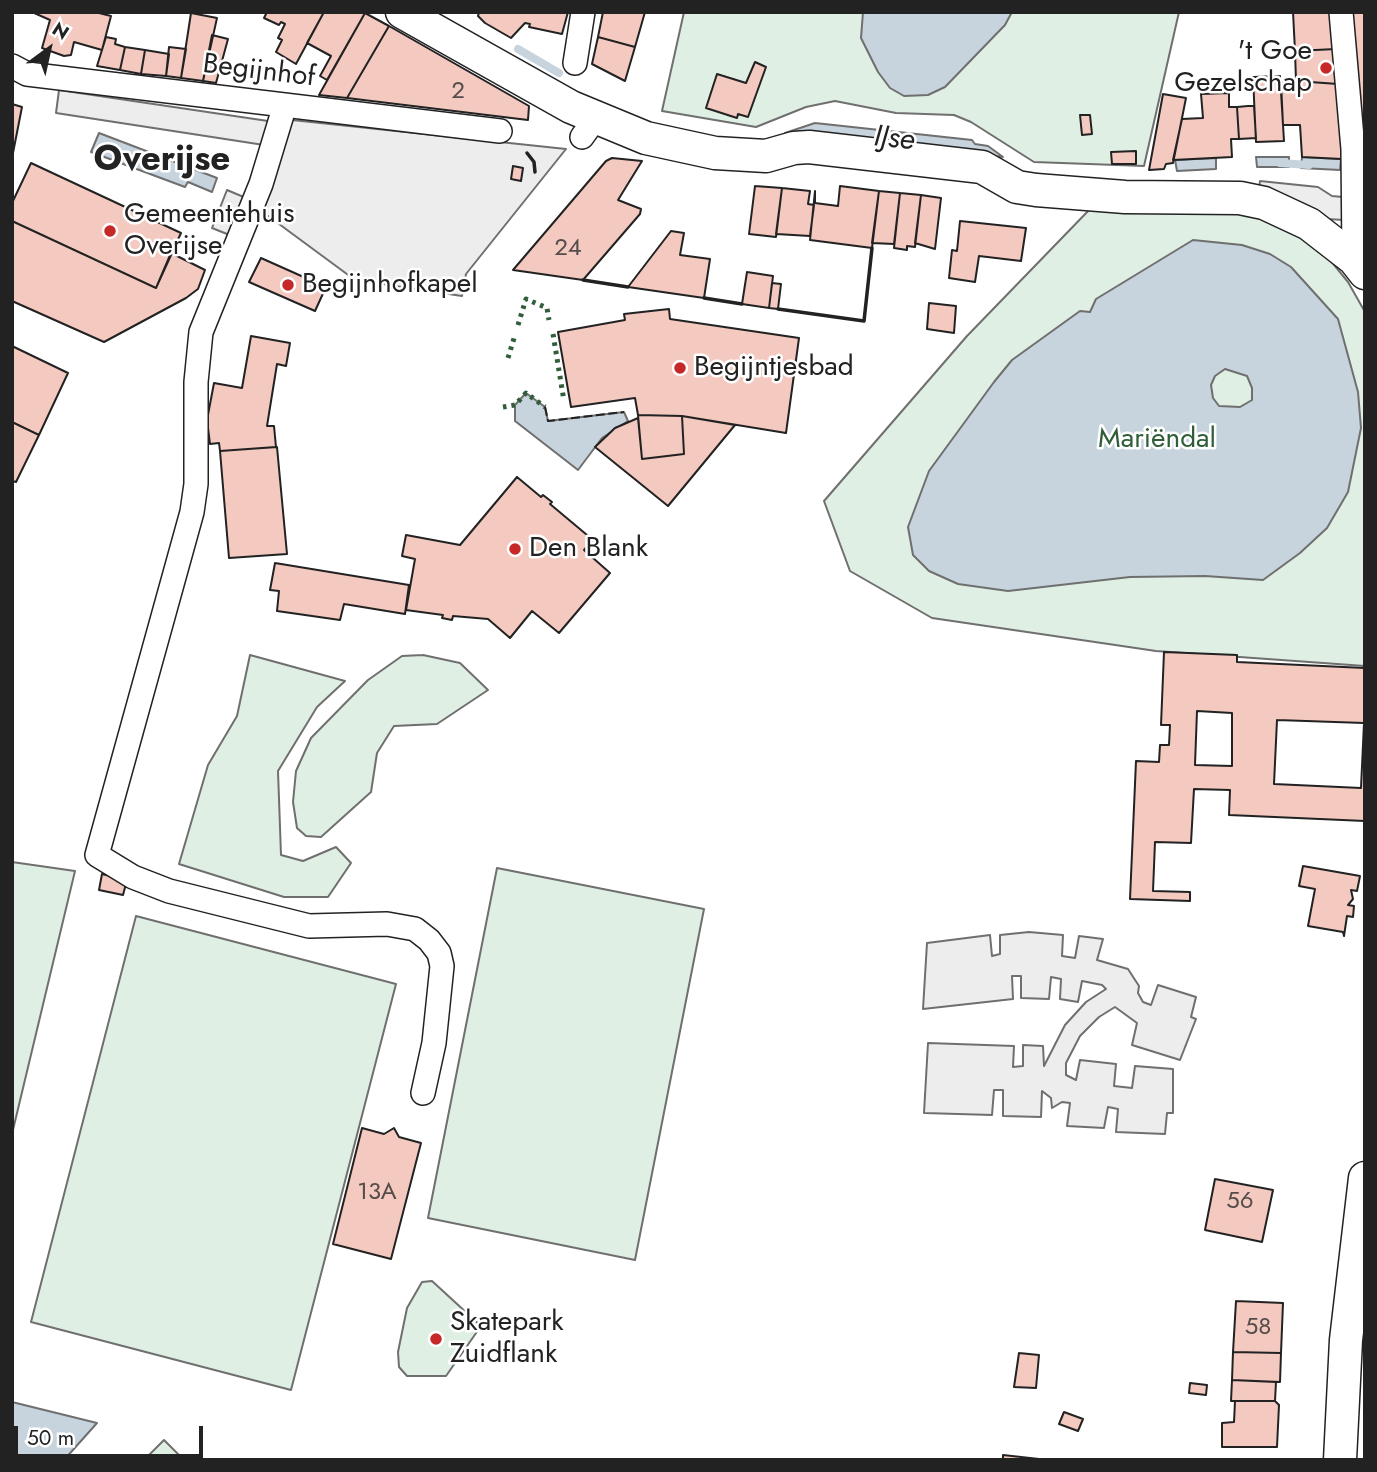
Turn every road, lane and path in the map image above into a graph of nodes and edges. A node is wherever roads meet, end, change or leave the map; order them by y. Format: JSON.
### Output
{"nodes":[{"id":1,"x":402,"y":12,"type":"edge"},
{"id":2,"x":583,"y":12,"type":"edge"},
{"id":3,"x":1341,"y":12,"type":"edge"},
{"id":4,"x":575,"y":63,"type":"dead end"},
{"id":5,"x":12,"y":66,"type":"edge"},
{"id":6,"x":285,"y":105,"type":"junction"},
{"id":7,"x":500,"y":131,"type":"dead end"},
{"id":8,"x":1359,"y":148,"type":"edge"},
{"id":9,"x":1361,"y":262,"type":"edge"},
{"id":10,"x":423,"y":1093,"type":"dead end"},
{"id":11,"x":1365,"y":1178,"type":"edge"},
{"id":12,"x":1340,"y":1460,"type":"edge"}],
"edges":[{"from":1,"to":9,"type":"main road"},
{"from":2,"to":4,"type":"street"},
{"from":3,"to":8,"type":"street"},
{"from":5,"to":6,"type":"street","name":"Begijnhof"},
{"from":6,"to":7,"type":"street","name":"Begijnhof"},
{"from":6,"to":10,"type":"street"},
{"from":8,"to":9,"type":"street"},
{"from":11,"to":12,"type":"main road"}]}
